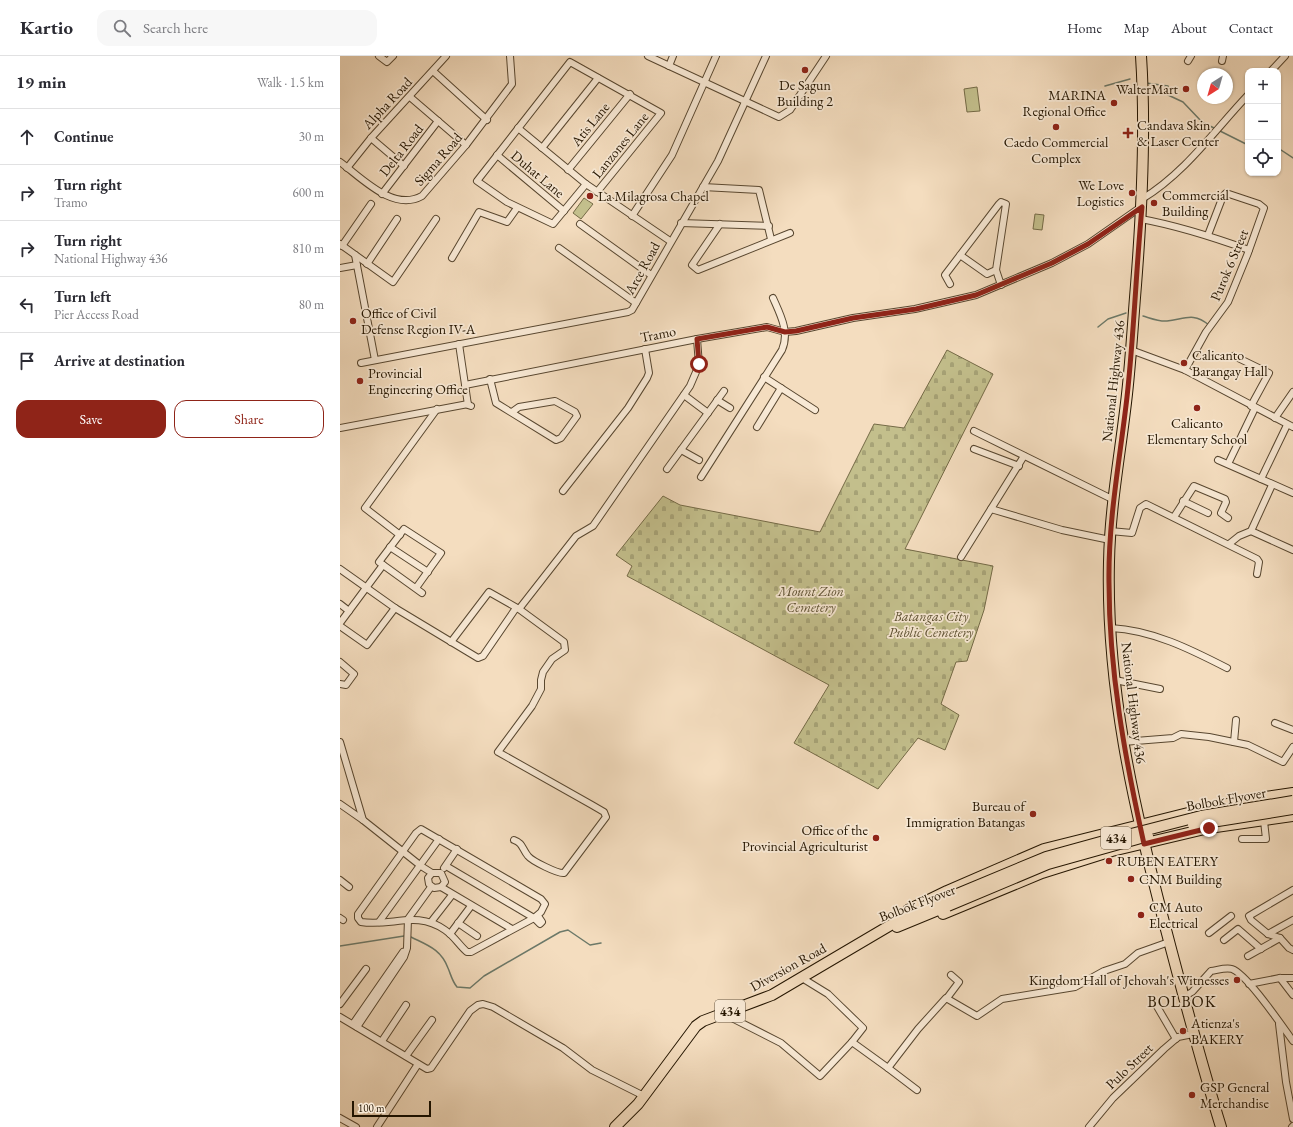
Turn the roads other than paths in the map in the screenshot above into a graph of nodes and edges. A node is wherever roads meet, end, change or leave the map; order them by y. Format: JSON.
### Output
{"nodes":[{"id":1,"x":379,"y":56,"type":"edge"},
{"id":2,"x":393,"y":56,"type":"edge"},
{"id":3,"x":446,"y":56,"type":"edge"},
{"id":4,"x":510,"y":56,"type":"edge"},
{"id":5,"x":648,"y":56,"type":"edge"},
{"id":6,"x":673,"y":56,"type":"edge"},
{"id":7,"x":716,"y":56,"type":"edge"},
{"id":8,"x":766,"y":56,"type":"edge"},
{"id":9,"x":826,"y":56,"type":"edge"},
{"id":10,"x":1141,"y":56,"type":"edge"},
{"id":11,"x":1285,"y":56,"type":"edge"},
{"id":12,"x":669,"y":66,"type":"junction"},
{"id":13,"x":1274,"y":68,"type":"edge"},
{"id":14,"x":433,"y":71,"type":"junction"},
{"id":15,"x":598,"y":78,"type":"junction"},
{"id":16,"x":704,"y":82,"type":"junction"},
{"id":17,"x":630,"y":94,"type":"junction"},
{"id":18,"x":410,"y":97,"type":"junction"},
{"id":19,"x":1245,"y":98,"type":"edge"},
{"id":20,"x":746,"y":102,"type":"junction"},
{"id":21,"x":487,"y":120,"type":"junction"},
{"id":22,"x":438,"y":121,"type":"junction"},
{"id":23,"x":518,"y":128,"type":"junction"},
{"id":24,"x":371,"y":138,"type":"junction"},
{"id":25,"x":466,"y":146,"type":"junction"},
{"id":26,"x":542,"y":148,"type":"junction"},
{"id":27,"x":497,"y":155,"type":"junction"},
{"id":28,"x":340,"y":162,"type":"edge"},
{"id":29,"x":404,"y":166,"type":"junction"},
{"id":30,"x":347,"y":168,"type":"junction"},
{"id":31,"x":568,"y":170,"type":"junction"},
{"id":32,"x":586,"y":184,"type":"junction"},
{"id":33,"x":703,"y":187,"type":"junction"},
{"id":34,"x":599,"y":193,"type":"junction"},
{"id":35,"x":382,"y":194,"type":"junction"},
{"id":36,"x":1142,"y":203,"type":"junction"},
{"id":37,"x":371,"y":204,"type":"dead end"},
{"id":38,"x":517,"y":208,"type":"junction"},
{"id":39,"x":564,"y":211,"type":"junction"},
{"id":40,"x":632,"y":216,"type":"junction"},
{"id":41,"x":397,"y":219,"type":"dead end"},
{"id":42,"x":436,"y":219,"type":"dead end"},
{"id":43,"x":1140,"y":219,"type":"junction"},
{"id":44,"x":681,"y":223,"type":"junction"},
{"id":45,"x":580,"y":224,"type":"dead end"},
{"id":46,"x":720,"y":224,"type":"junction"},
{"id":47,"x":769,"y":226,"type":"junction"},
{"id":48,"x":790,"y":233,"type":"dead end"},
{"id":49,"x":1208,"y":235,"type":"junction"},
{"id":50,"x":771,"y":239,"type":"junction"},
{"id":51,"x":670,"y":241,"type":"junction"},
{"id":52,"x":341,"y":245,"type":"edge"},
{"id":53,"x":560,"y":248,"type":"dead end"},
{"id":54,"x":1249,"y":250,"type":"junction"},
{"id":55,"x":354,"y":255,"type":"junction"},
{"id":56,"x":960,"y":255,"type":"junction"},
{"id":57,"x":452,"y":258,"type":"dead end"},
{"id":58,"x":366,"y":264,"type":"junction"},
{"id":59,"x":356,"y":265,"type":"junction"},
{"id":60,"x":340,"y":268,"type":"edge"},
{"id":61,"x":996,"y":270,"type":"junction"},
{"id":62,"x":651,"y":275,"type":"junction"},
{"id":63,"x":950,"y":284,"type":"dead end"},
{"id":64,"x":1001,"y":285,"type":"junction"},
{"id":65,"x":773,"y":298,"type":"dead end"},
{"id":66,"x":636,"y":303,"type":"junction"},
{"id":67,"x":785,"y":332,"type":"junction"},
{"id":68,"x":697,"y":339,"type":"junction"},
{"id":69,"x":460,"y":344,"type":"junction"},
{"id":70,"x":645,"y":349,"type":"junction"},
{"id":71,"x":1131,"y":350,"type":"junction"},
{"id":72,"x":1234,"y":356,"type":"dead end"},
{"id":73,"x":376,"y":360,"type":"junction"},
{"id":74,"x":361,"y":363,"type":"dead end"},
{"id":75,"x":1185,"y":370,"type":"junction"},
{"id":76,"x":764,"y":377,"type":"junction"},
{"id":77,"x":490,"y":379,"type":"junction"},
{"id":78,"x":465,"y":385,"type":"junction"},
{"id":79,"x":781,"y":388,"type":"junction"},
{"id":80,"x":724,"y":391,"type":"dead end"},
{"id":81,"x":1293,"y":392,"type":"edge"},
{"id":82,"x":684,"y":395,"type":"junction"},
{"id":83,"x":717,"y":400,"type":"junction"},
{"id":84,"x":1253,"y":407,"type":"junction"},
{"id":85,"x":730,"y":408,"type":"dead end"},
{"id":86,"x":437,"y":409,"type":"junction"},
{"id":87,"x":815,"y":410,"type":"dead end"},
{"id":88,"x":512,"y":412,"type":"junction"},
{"id":89,"x":708,"y":413,"type":"junction"},
{"id":90,"x":1275,"y":418,"type":"junction"},
{"id":91,"x":1290,"y":426,"type":"edge"},
{"id":92,"x":757,"y":427,"type":"dead end"},
{"id":93,"x":340,"y":428,"type":"edge"},
{"id":94,"x":974,"y":432,"type":"dead end"},
{"id":95,"x":974,"y":449,"type":"dead end"},
{"id":96,"x":681,"y":450,"type":"junction"},
{"id":97,"x":1024,"y":456,"type":"junction"},
{"id":98,"x":699,"y":460,"type":"dead end"},
{"id":99,"x":1218,"y":460,"type":"dead end"},
{"id":100,"x":1228,"y":464,"type":"junction"},
{"id":101,"x":1019,"y":466,"type":"junction"},
{"id":102,"x":667,"y":469,"type":"dead end"},
{"id":103,"x":701,"y":477,"type":"dead end"},
{"id":104,"x":1261,"y":479,"type":"junction"},
{"id":105,"x":1272,"y":485,"type":"junction"},
{"id":106,"x":563,"y":491,"type":"dead end"},
{"id":107,"x":1293,"y":494,"type":"edge"},
{"id":108,"x":1114,"y":500,"type":"junction"},
{"id":109,"x":1183,"y":501,"type":"junction"},
{"id":110,"x":991,"y":509,"type":"junction"},
{"id":111,"x":1208,"y":513,"type":"dead end"},
{"id":112,"x":1174,"y":517,"type":"junction"},
{"id":113,"x":1228,"y":518,"type":"dead end"},
{"id":114,"x":1251,"y":531,"type":"junction"},
{"id":115,"x":400,"y":535,"type":"junction"},
{"id":116,"x":1110,"y":536,"type":"junction"},
{"id":117,"x":1229,"y":544,"type":"junction"},
{"id":118,"x":390,"y":547,"type":"junction"},
{"id":119,"x":1292,"y":548,"type":"edge"},
{"id":120,"x":961,"y":556,"type":"dead end"},
{"id":121,"x":383,"y":565,"type":"junction"},
{"id":122,"x":340,"y":569,"type":"edge"},
{"id":123,"x":428,"y":572,"type":"junction"},
{"id":124,"x":1257,"y":574,"type":"dead end"},
{"id":125,"x":366,"y":588,"type":"junction"},
{"id":126,"x":416,"y":588,"type":"junction"},
{"id":127,"x":422,"y":593,"type":"dead end"},
{"id":128,"x":340,"y":604,"type":"edge"},
{"id":129,"x":395,"y":608,"type":"junction"},
{"id":130,"x":518,"y":608,"type":"junction"},
{"id":131,"x":349,"y":611,"type":"junction"},
{"id":132,"x":340,"y":623,"type":"edge"},
{"id":133,"x":340,"y":626,"type":"edge"},
{"id":134,"x":1111,"y":628,"type":"junction"},
{"id":135,"x":451,"y":642,"type":"junction"},
{"id":136,"x":341,"y":664,"type":"edge"},
{"id":137,"x":1227,"y":668,"type":"dead end"},
{"id":138,"x":1115,"y":680,"type":"junction"},
{"id":139,"x":340,"y":684,"type":"edge"},
{"id":140,"x":1160,"y":689,"type":"dead end"},
{"id":141,"x":1236,"y":720,"type":"dead end"},
{"id":142,"x":1275,"y":723,"type":"dead end"},
{"id":143,"x":1293,"y":730,"type":"edge"},
{"id":144,"x":340,"y":742,"type":"edge"},
{"id":145,"x":1123,"y":742,"type":"junction"},
{"id":146,"x":1234,"y":742,"type":"junction"},
{"id":147,"x":1293,"y":747,"type":"edge"},
{"id":148,"x":1293,"y":793,"type":"edge"},
{"id":149,"x":1293,"y":801,"type":"edge"},
{"id":150,"x":340,"y":804,"type":"edge"},
{"id":151,"x":1293,"y":809,"type":"edge"},
{"id":152,"x":1293,"y":816,"type":"edge"},
{"id":153,"x":363,"y":820,"type":"junction"},
{"id":154,"x":1264,"y":821,"type":"junction"},
{"id":155,"x":1140,"y":825,"type":"junction"},
{"id":156,"x":439,"y":839,"type":"junction"},
{"id":157,"x":1242,"y":839,"type":"dead end"},
{"id":158,"x":514,"y":840,"type":"dead end"},
{"id":159,"x":1144,"y":844,"type":"junction"},
{"id":160,"x":457,"y":850,"type":"junction"},
{"id":161,"x":403,"y":852,"type":"junction"},
{"id":162,"x":421,"y":866,"type":"junction"},
{"id":163,"x":446,"y":866,"type":"junction"},
{"id":164,"x":432,"y":873,"type":"junction"},
{"id":165,"x":441,"y":873,"type":"junction"},
{"id":166,"x":340,"y":880,"type":"edge"},
{"id":167,"x":432,"y":887,"type":"junction"},
{"id":168,"x":441,"y":887,"type":"junction"},
{"id":169,"x":349,"y":888,"type":"dead end"},
{"id":170,"x":1293,"y":890,"type":"edge"},
{"id":171,"x":452,"y":895,"type":"junction"},
{"id":172,"x":947,"y":902,"type":"junction"},
{"id":173,"x":471,"y":906,"type":"junction"},
{"id":174,"x":1231,"y":916,"type":"dead end"},
{"id":175,"x":536,"y":917,"type":"junction"},
{"id":176,"x":408,"y":919,"type":"junction"},
{"id":177,"x":1293,"y":920,"type":"edge"},
{"id":178,"x":379,"y":922,"type":"junction"},
{"id":179,"x":431,"y":922,"type":"junction"},
{"id":180,"x":458,"y":923,"type":"junction"},
{"id":181,"x":512,"y":929,"type":"junction"},
{"id":182,"x":1209,"y":933,"type":"dead end"},
{"id":183,"x":450,"y":934,"type":"junction"},
{"id":184,"x":878,"y":934,"type":"junction"},
{"id":185,"x":1268,"y":934,"type":"junction"},
{"id":186,"x":478,"y":936,"type":"dead end"},
{"id":187,"x":1280,"y":938,"type":"junction"},
{"id":188,"x":1224,"y":940,"type":"dead end"},
{"id":189,"x":1169,"y":942,"type":"junction"},
{"id":190,"x":1261,"y":949,"type":"junction"},
{"id":191,"x":1293,"y":950,"type":"edge"},
{"id":192,"x":1248,"y":956,"type":"dead end"},
{"id":193,"x":366,"y":969,"type":"dead end"},
{"id":194,"x":951,"y":975,"type":"dead end"},
{"id":195,"x":802,"y":978,"type":"junction"},
{"id":196,"x":1280,"y":978,"type":"junction"},
{"id":197,"x":1293,"y":978,"type":"edge"},
{"id":198,"x":1249,"y":984,"type":"junction"},
{"id":199,"x":1293,"y":994,"type":"edge"},
{"id":200,"x":1183,"y":997,"type":"junction"},
{"id":201,"x":947,"y":998,"type":"junction"},
{"id":202,"x":1155,"y":1003,"type":"dead end"},
{"id":203,"x":340,"y":1004,"type":"edge"},
{"id":204,"x":406,"y":1004,"type":"dead end"},
{"id":205,"x":724,"y":1014,"type":"junction"},
{"id":206,"x":340,"y":1016,"type":"edge"},
{"id":207,"x":432,"y":1020,"type":"dead end"},
{"id":208,"x":1279,"y":1023,"type":"junction"},
{"id":209,"x":355,"y":1025,"type":"junction"},
{"id":210,"x":1193,"y":1034,"type":"junction"},
{"id":211,"x":1176,"y":1039,"type":"junction"},
{"id":212,"x":382,"y":1041,"type":"junction"},
{"id":213,"x":1293,"y":1041,"type":"edge"},
{"id":214,"x":852,"y":1042,"type":"junction"},
{"id":215,"x":406,"y":1056,"type":"junction"},
{"id":216,"x":418,"y":1064,"type":"junction"},
{"id":217,"x":888,"y":1068,"type":"junction"},
{"id":218,"x":917,"y":1090,"type":"dead end"},
{"id":219,"x":644,"y":1096,"type":"junction"},
{"id":220,"x":340,"y":1118,"type":"edge"},
{"id":221,"x":1293,"y":1119,"type":"edge"},
{"id":222,"x":356,"y":1127,"type":"edge"},
{"id":223,"x":377,"y":1127,"type":"edge"},
{"id":224,"x":615,"y":1127,"type":"edge"},
{"id":225,"x":1089,"y":1127,"type":"edge"},
{"id":226,"x":1221,"y":1127,"type":"edge"}],
"edges":[{"from":1,"to":2,"type":"street"},
{"from":3,"to":14,"type":"street","name":"Alpha Road"},
{"from":4,"to":21,"type":"street","name":"Sigma Road"},
{"from":5,"to":12,"type":"street"},
{"from":6,"to":12,"type":"street"},
{"from":7,"to":16,"type":"street"},
{"from":8,"to":20,"type":"street","name":"Arce Road"},
{"from":9,"to":20,"type":"street"},
{"from":10,"to":36,"type":"main road","name":"National Highway 436"},
{"from":11,"to":13,"type":"street"},
{"from":12,"to":16,"type":"street"},
{"from":14,"to":18,"type":"street","name":"Alpha Road"},
{"from":14,"to":21,"type":"street"},
{"from":15,"to":17,"type":"street"},
{"from":15,"to":23,"type":"street"},
{"from":15,"to":26,"type":"street"},
{"from":16,"to":20,"type":"street"},
{"from":16,"to":40,"type":"street"},
{"from":17,"to":31,"type":"street","name":"Atis Lane"},
{"from":17,"to":34,"type":"street","name":"Lanzones Lane"},
{"from":18,"to":22,"type":"street"},
{"from":18,"to":24,"type":"street","name":"Alpha Road"},
{"from":19,"to":36,"type":"street","name":"Tramo"},
{"from":20,"to":33,"type":"street","name":"Arce Road"},
{"from":21,"to":25,"type":"street","name":"Sigma Road"},
{"from":22,"to":25,"type":"street"},
{"from":22,"to":29,"type":"street","name":"Delta Road"},
{"from":23,"to":26,"type":"street"},
{"from":23,"to":27,"type":"street"},
{"from":24,"to":29,"type":"street"},
{"from":24,"to":30,"type":"street","name":"Alpha Road"},
{"from":25,"to":35,"type":"street","name":"Sigma Road"},
{"from":26,"to":31,"type":"street"},
{"from":27,"to":38,"type":"street"},
{"from":27,"to":39,"type":"street","name":"Duhat Lane"},
{"from":28,"to":30,"type":"street","name":"Sigma Road"},
{"from":29,"to":35,"type":"street","name":"Delta Road"},
{"from":30,"to":35,"type":"street","name":"Sigma Road"},
{"from":31,"to":32,"type":"street"},
{"from":32,"to":34,"type":"street"},
{"from":32,"to":39,"type":"street"},
{"from":33,"to":44,"type":"street","name":"Arce Road"},
{"from":33,"to":47,"type":"street"},
{"from":34,"to":40,"type":"street"},
{"from":36,"to":43,"type":"main road","name":"National Highway 436"},
{"from":36,"to":64,"type":"street","name":"Tramo"},
{"from":37,"to":52,"type":"street"},
{"from":38,"to":39,"type":"street"},
{"from":38,"to":57,"type":"street"},
{"from":40,"to":51,"type":"street"},
{"from":41,"to":58,"type":"street"},
{"from":42,"to":58,"type":"street"},
{"from":43,"to":49,"type":"street"},
{"from":43,"to":71,"type":"main road","name":"National Highway 436"},
{"from":44,"to":46,"type":"street"},
{"from":44,"to":51,"type":"street","name":"Arce Road"},
{"from":45,"to":62,"type":"street"},
{"from":46,"to":47,"type":"street"},
{"from":46,"to":50,"type":"street"},
{"from":47,"to":50,"type":"street"},
{"from":48,"to":50,"type":"street"},
{"from":49,"to":54,"type":"street"},
{"from":49,"to":54,"type":"street","name":"Purok 6 Street"},
{"from":51,"to":62,"type":"street","name":"Arce Road"},
{"from":52,"to":55,"type":"street"},
{"from":53,"to":66,"type":"street"},
{"from":54,"to":75,"type":"street","name":"Purok 6 Street"},
{"from":55,"to":58,"type":"street"},
{"from":55,"to":59,"type":"street"},
{"from":56,"to":61,"type":"street"},
{"from":56,"to":61,"type":"street"},
{"from":56,"to":63,"type":"street"},
{"from":59,"to":60,"type":"street"},
{"from":59,"to":73,"type":"street"},
{"from":61,"to":64,"type":"street"},
{"from":62,"to":66,"type":"street","name":"Arce Road"},
{"from":64,"to":67,"type":"street","name":"Tramo"},
{"from":65,"to":67,"type":"street"},
{"from":66,"to":69,"type":"street","name":"Arce Road"},
{"from":67,"to":68,"type":"street","name":"Tramo"},
{"from":67,"to":76,"type":"street"},
{"from":68,"to":70,"type":"street","name":"Tramo"},
{"from":68,"to":82,"type":"street"},
{"from":69,"to":73,"type":"street","name":"Arce Road"},
{"from":69,"to":78,"type":"street"},
{"from":70,"to":77,"type":"street","name":"Tramo"},
{"from":70,"to":106,"type":"street"},
{"from":71,"to":75,"type":"street"},
{"from":71,"to":108,"type":"main road","name":"National Highway 436"},
{"from":72,"to":84,"type":"street"},
{"from":73,"to":74,"type":"street","name":"Arce Road"},
{"from":75,"to":84,"type":"street"},
{"from":76,"to":79,"type":"street"},
{"from":76,"to":103,"type":"street"},
{"from":77,"to":78,"type":"street","name":"Tramo"},
{"from":77,"to":88,"type":"street"},
{"from":78,"to":86,"type":"street"},
{"from":79,"to":87,"type":"street"},
{"from":79,"to":92,"type":"street"},
{"from":80,"to":83,"type":"street"},
{"from":81,"to":90,"type":"street"},
{"from":82,"to":89,"type":"street"},
{"from":82,"to":130,"type":"street"},
{"from":83,"to":85,"type":"street"},
{"from":83,"to":89,"type":"street"},
{"from":84,"to":90,"type":"street"},
{"from":84,"to":100,"type":"street"},
{"from":86,"to":93,"type":"street"},
{"from":86,"to":115,"type":"street"},
{"from":88,"to":88,"type":"street"},
{"from":89,"to":96,"type":"street"},
{"from":90,"to":91,"type":"street"},
{"from":91,"to":104,"type":"street"},
{"from":94,"to":97,"type":"street"},
{"from":95,"to":101,"type":"street"},
{"from":96,"to":98,"type":"street"},
{"from":96,"to":102,"type":"street"},
{"from":97,"to":101,"type":"street"},
{"from":97,"to":108,"type":"street"},
{"from":99,"to":100,"type":"street"},
{"from":100,"to":104,"type":"street"},
{"from":101,"to":110,"type":"street"},
{"from":104,"to":105,"type":"street"},
{"from":105,"to":107,"type":"street"},
{"from":105,"to":114,"type":"street"},
{"from":108,"to":116,"type":"main road","name":"National Highway 436"},
{"from":109,"to":111,"type":"street"},
{"from":109,"to":112,"type":"street"},
{"from":109,"to":113,"type":"street"},
{"from":110,"to":116,"type":"street"},
{"from":110,"to":120,"type":"street"},
{"from":112,"to":116,"type":"street"},
{"from":112,"to":117,"type":"street"},
{"from":114,"to":117,"type":"street"},
{"from":114,"to":119,"type":"street"},
{"from":115,"to":118,"type":"street"},
{"from":115,"to":123,"type":"street"},
{"from":116,"to":134,"type":"main road","name":"National Highway 436"},
{"from":117,"to":124,"type":"street"},
{"from":118,"to":121,"type":"street"},
{"from":118,"to":123,"type":"street"},
{"from":121,"to":125,"type":"street"},
{"from":121,"to":126,"type":"street"},
{"from":122,"to":125,"type":"street"},
{"from":123,"to":126,"type":"street"},
{"from":125,"to":129,"type":"street"},
{"from":125,"to":131,"type":"street"},
{"from":126,"to":127,"type":"street"},
{"from":128,"to":131,"type":"street"},
{"from":129,"to":133,"type":"street"},
{"from":129,"to":135,"type":"street"},
{"from":130,"to":135,"type":"street"},
{"from":130,"to":135,"type":"street"},
{"from":130,"to":158,"type":"street"},
{"from":131,"to":132,"type":"street"},
{"from":134,"to":137,"type":"street"},
{"from":134,"to":138,"type":"main road","name":"National Highway 436"},
{"from":136,"to":139,"type":"street"},
{"from":138,"to":140,"type":"street"},
{"from":138,"to":145,"type":"main road","name":"National Highway 436"},
{"from":141,"to":146,"type":"street"},
{"from":142,"to":143,"type":"street"},
{"from":144,"to":153,"type":"street"},
{"from":145,"to":146,"type":"street"},
{"from":145,"to":155,"type":"main road","name":"National Highway 436"},
{"from":146,"to":147,"type":"street"},
{"from":148,"to":155,"type":"main road","number":"434"},
{"from":149,"to":172,"type":"main road","name":"Bolbok Flyover","number":"434","bridge":true},
{"from":150,"to":153,"type":"street"},
{"from":151,"to":172,"type":"main road","name":"Bolbok Flyover","number":"434","bridge":true},
{"from":152,"to":154,"type":"main road","number":"434"},
{"from":153,"to":161,"type":"street"},
{"from":154,"to":157,"type":"street"},
{"from":154,"to":159,"type":"main road","number":"434"},
{"from":155,"to":159,"type":"main road","name":"National Highway 436"},
{"from":155,"to":184,"type":"main road","name":"Diversion Road","number":"434"},
{"from":156,"to":160,"type":"street"},
{"from":156,"to":161,"type":"street"},
{"from":156,"to":162,"type":"street"},
{"from":159,"to":184,"type":"main road","name":"Diversion Road","number":"434"},
{"from":159,"to":189,"type":"main road","name":"National Highway 436"},
{"from":160,"to":163,"type":"street"},
{"from":160,"to":175,"type":"street"},
{"from":161,"to":162,"type":"street"},
{"from":161,"to":178,"type":"street"},
{"from":162,"to":164,"type":"street"},
{"from":162,"to":178,"type":"street"},
{"from":163,"to":165,"type":"street"},
{"from":163,"to":175,"type":"street"},
{"from":164,"to":165,"type":"street"},
{"from":164,"to":167,"type":"street"},
{"from":165,"to":168,"type":"street"},
{"from":166,"to":169,"type":"street"},
{"from":167,"to":168,"type":"street"},
{"from":167,"to":176,"type":"street"},
{"from":168,"to":171,"type":"street"},
{"from":170,"to":185,"type":"street"},
{"from":171,"to":173,"type":"street"},
{"from":171,"to":179,"type":"street"},
{"from":172,"to":184,"type":"main road","name":"Bolbok Flyover","number":"434"},
{"from":173,"to":180,"type":"street"},
{"from":173,"to":181,"type":"street"},
{"from":174,"to":182,"type":"street"},
{"from":175,"to":181,"type":"street"},
{"from":176,"to":178,"type":"street"},
{"from":176,"to":179,"type":"street"},
{"from":176,"to":209,"type":"street"},
{"from":177,"to":185,"type":"street"},
{"from":179,"to":183,"type":"street"},
{"from":180,"to":183,"type":"street"},
{"from":180,"to":186,"type":"street"},
{"from":181,"to":183,"type":"street"},
{"from":184,"to":195,"type":"main road","name":"Diversion Road","number":"434"},
{"from":185,"to":187,"type":"street"},
{"from":187,"to":190,"type":"street"},
{"from":187,"to":191,"type":"street"},
{"from":188,"to":190,"type":"street"},
{"from":189,"to":200,"type":"main road","name":"National Highway 436"},
{"from":189,"to":201,"type":"street"},
{"from":190,"to":192,"type":"street"},
{"from":193,"to":203,"type":"street"},
{"from":194,"to":201,"type":"street"},
{"from":195,"to":205,"type":"main road","name":"Diversion Road","number":"434"},
{"from":195,"to":214,"type":"street"},
{"from":196,"to":197,"type":"street"},
{"from":196,"to":198,"type":"street"},
{"from":196,"to":199,"type":"street"},
{"from":198,"to":200,"type":"street"},
{"from":198,"to":208,"type":"street"},
{"from":200,"to":210,"type":"main road","name":"National Highway 436"},
{"from":201,"to":217,"type":"street"},
{"from":202,"to":211,"type":"street"},
{"from":204,"to":212,"type":"street"},
{"from":205,"to":214,"type":"street"},
{"from":205,"to":219,"type":"main road","name":"Diversion Road","number":"434"},
{"from":206,"to":209,"type":"street"},
{"from":207,"to":215,"type":"street"},
{"from":208,"to":213,"type":"street"},
{"from":208,"to":221,"type":"street"},
{"from":209,"to":212,"type":"street"},
{"from":210,"to":211,"type":"street","name":"Pulo Street"},
{"from":210,"to":226,"type":"main road","name":"National Highway 436"},
{"from":211,"to":225,"type":"street","name":"Pulo Street"},
{"from":212,"to":215,"type":"street"},
{"from":214,"to":217,"type":"street"},
{"from":215,"to":216,"type":"street"},
{"from":216,"to":219,"type":"street"},
{"from":216,"to":223,"type":"street"},
{"from":217,"to":218,"type":"street"},
{"from":219,"to":224,"type":"main road","name":"Diversion Road","number":"434"},
{"from":220,"to":222,"type":"street"}]}
